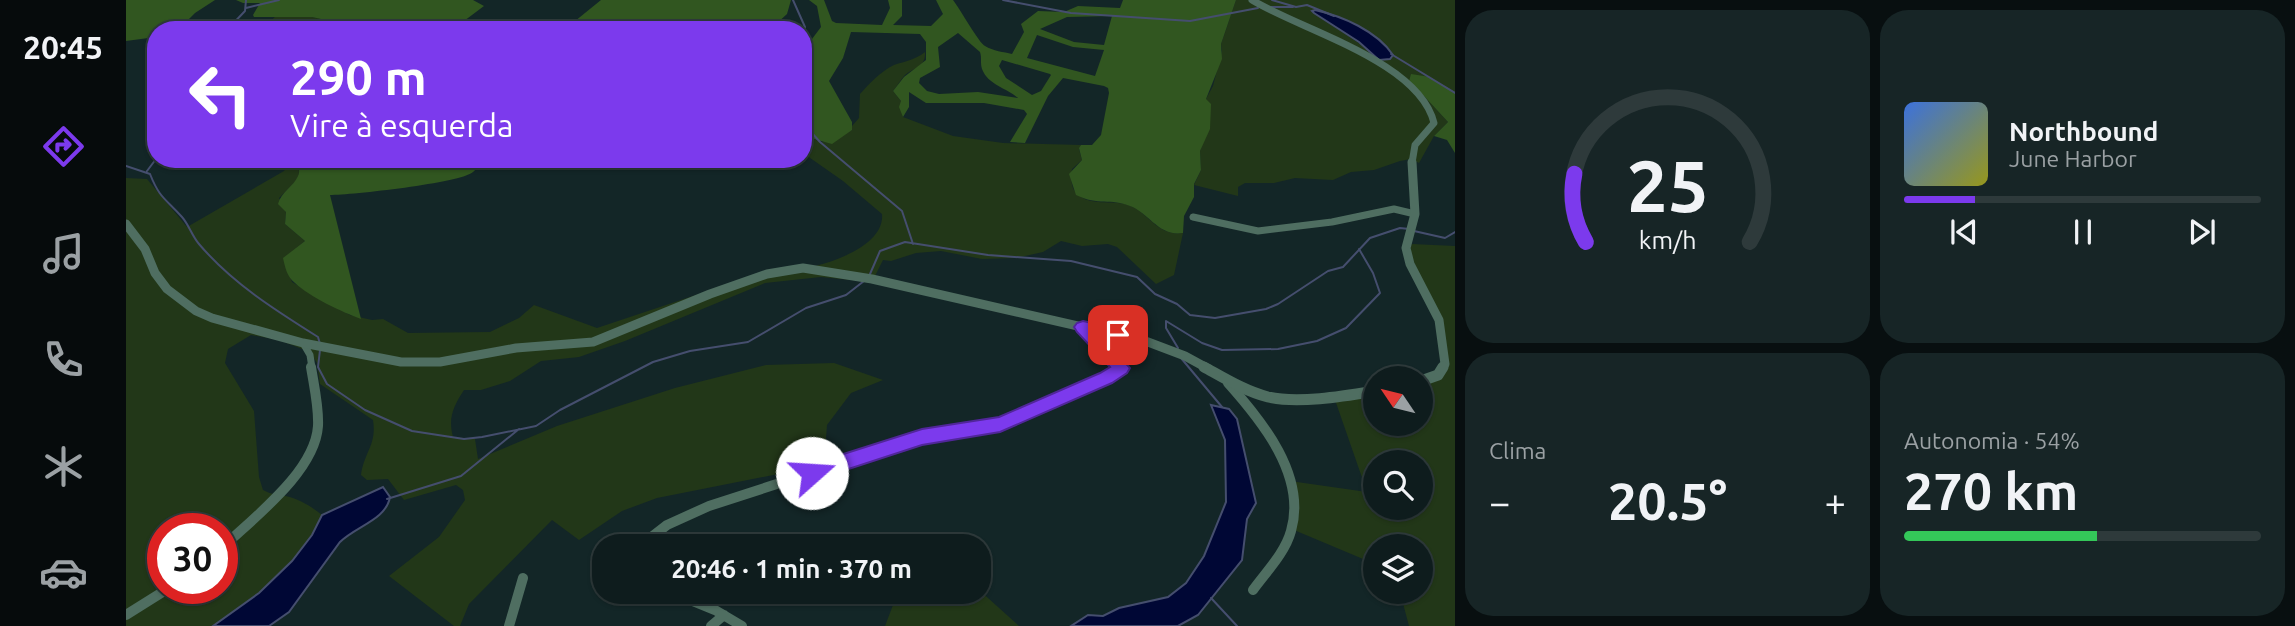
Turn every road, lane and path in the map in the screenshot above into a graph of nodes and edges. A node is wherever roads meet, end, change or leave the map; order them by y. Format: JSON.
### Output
{"nodes":[{"id":1,"x":1252,"y":0,"type":"edge"},
{"id":2,"x":1415,"y":214,"type":"junction"},
{"id":3,"x":1193,"y":217,"type":"dead end"},
{"id":4,"x":126,"y":224,"type":"edge"},
{"id":5,"x":1083,"y":327,"type":"junction"},
{"id":6,"x":303,"y":343,"type":"junction"},
{"id":7,"x":1450,"y":362,"type":"edge"},
{"id":8,"x":1221,"y":375,"type":"junction"},
{"id":9,"x":1433,"y":377,"type":"edge"},
{"id":10,"x":1363,"y":393,"type":"edge"},
{"id":11,"x":238,"y":532,"type":"edge"},
{"id":12,"x":655,"y":534,"type":"edge"},
{"id":13,"x":523,"y":578,"type":"dead end"},
{"id":14,"x":1253,"y":590,"type":"dead end"},
{"id":15,"x":147,"y":602,"type":"edge"},
{"id":16,"x":699,"y":604,"type":"edge"},
{"id":17,"x":126,"y":615,"type":"edge"},
{"id":18,"x":724,"y":615,"type":"junction"},
{"id":19,"x":509,"y":626,"type":"edge"},
{"id":20,"x":711,"y":626,"type":"edge"},
{"id":21,"x":742,"y":626,"type":"edge"}],
"edges":[{"from":1,"to":2,"type":"street"},
{"from":2,"to":3,"type":"street"},
{"from":2,"to":7,"type":"street"},
{"from":4,"to":6,"type":"street"},
{"from":5,"to":6,"type":"street"},
{"from":5,"to":8,"type":"street"},
{"from":5,"to":12,"type":"street"},
{"from":6,"to":11,"type":"street"},
{"from":7,"to":9,"type":"street"},
{"from":8,"to":10,"type":"street"},
{"from":8,"to":14,"type":"street"},
{"from":13,"to":19,"type":"street"},
{"from":15,"to":17,"type":"street"},
{"from":16,"to":18,"type":"street"},
{"from":18,"to":20,"type":"street"},
{"from":18,"to":21,"type":"street"}]}
